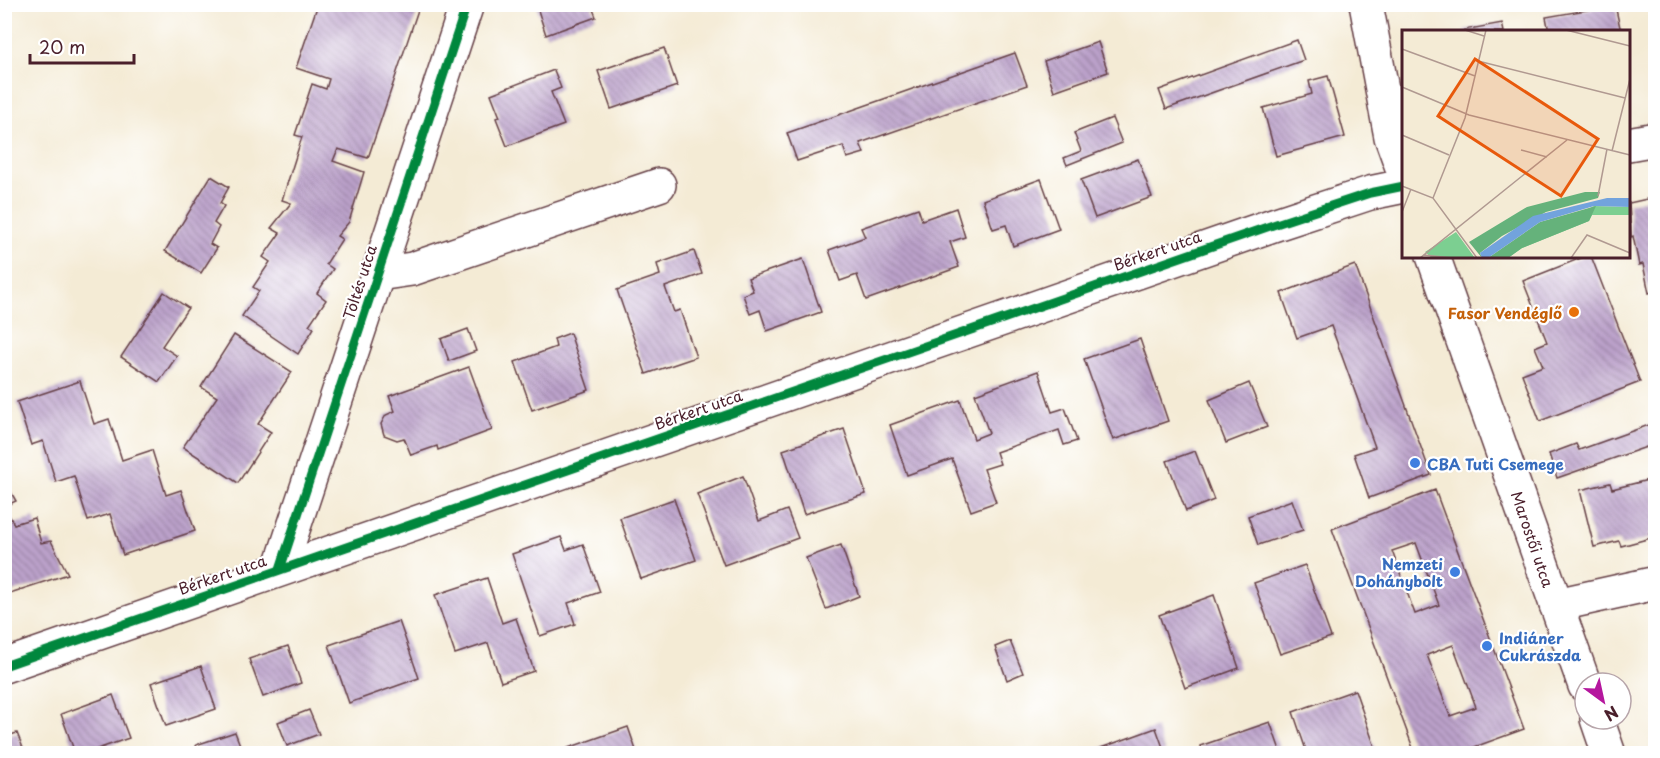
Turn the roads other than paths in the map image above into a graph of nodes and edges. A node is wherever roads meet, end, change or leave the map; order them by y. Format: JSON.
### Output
{"nodes":[{"id":1,"x":466,"y":4,"type":"edge"},
{"id":2,"x":1366,"y":4,"type":"edge"},
{"id":3,"x":1656,"y":139,"type":"edge"},
{"id":4,"x":1630,"y":144,"type":"edge"},
{"id":5,"x":1402,"y":167,"type":"edge"},
{"id":6,"x":659,"y":185,"type":"dead end"},
{"id":7,"x":1402,"y":186,"type":"edge"},
{"id":8,"x":1434,"y":258,"type":"edge"},
{"id":9,"x":378,"y":274,"type":"junction"},
{"id":10,"x":280,"y":569,"type":"junction"},
{"id":11,"x":1656,"y":583,"type":"edge"},
{"id":12,"x":1556,"y":605,"type":"junction"},
{"id":13,"x":4,"y":666,"type":"edge"},
{"id":14,"x":1580,"y":671,"type":"edge"},
{"id":15,"x":1601,"y":731,"type":"edge"},
{"id":16,"x":1609,"y":753,"type":"edge"}],
"edges":[{"from":1,"to":9,"type":"street","name":"Töltés utca"},
{"from":2,"to":5,"type":"street"},
{"from":3,"to":4,"type":"street"},
{"from":6,"to":9,"type":"street"},
{"from":7,"to":10,"type":"street","name":"Bérkert utca"},
{"from":8,"to":12,"type":"street","name":"Marostői utca"},
{"from":9,"to":10,"type":"street","name":"Töltés utca"},
{"from":10,"to":13,"type":"street","name":"Bérkert utca"},
{"from":11,"to":12,"type":"street"},
{"from":12,"to":14,"type":"street","name":"Marostői utca"},
{"from":15,"to":16,"type":"street"}]}
